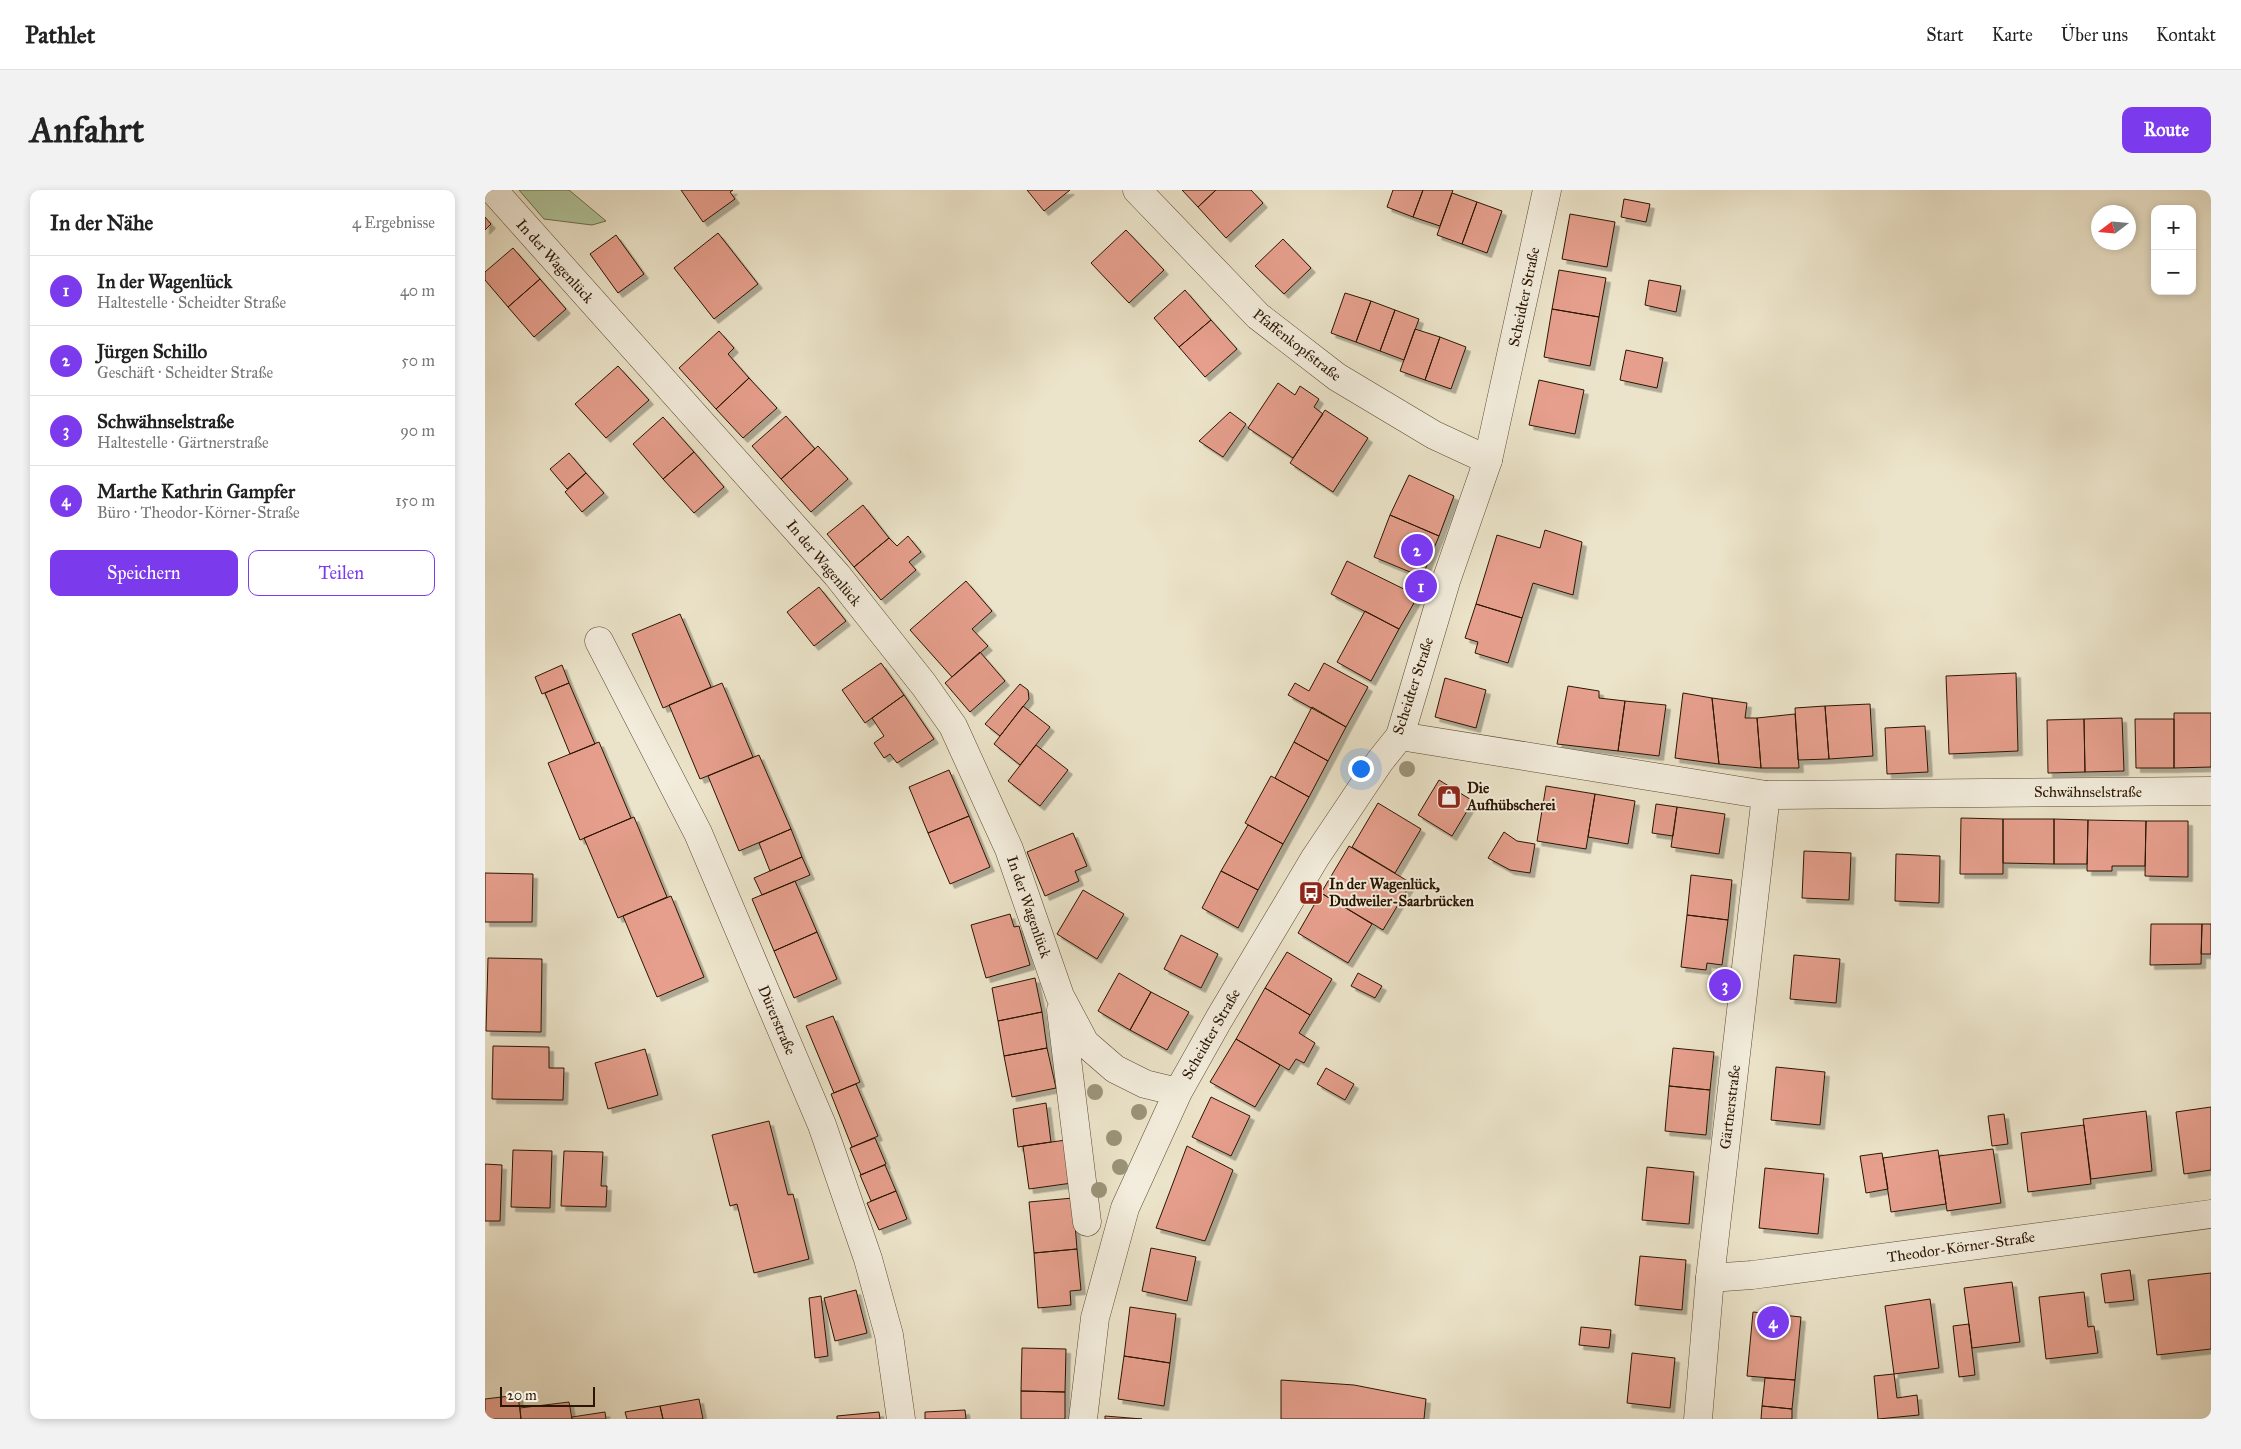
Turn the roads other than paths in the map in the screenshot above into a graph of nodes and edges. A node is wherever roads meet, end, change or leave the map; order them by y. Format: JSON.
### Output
{"nodes":[{"id":1,"x":493,"y":190,"type":"edge"},
{"id":2,"x":1137,"y":190,"type":"edge"},
{"id":3,"x":1547,"y":190,"type":"edge"},
{"id":4,"x":1488,"y":460,"type":"junction"},
{"id":5,"x":599,"y":641,"type":"dead end"},
{"id":6,"x":1400,"y":736,"type":"junction"},
{"id":7,"x":2211,"y":791,"type":"edge"},
{"id":8,"x":1766,"y":794,"type":"junction"},
{"id":9,"x":1059,"y":996,"type":"junction"},
{"id":10,"x":1179,"y":1092,"type":"junction"},
{"id":11,"x":2211,"y":1214,"type":"edge"},
{"id":12,"x":1087,"y":1222,"type":"dead end"},
{"id":13,"x":1710,"y":1278,"type":"junction"},
{"id":14,"x":901,"y":1419,"type":"edge"},
{"id":15,"x":1083,"y":1419,"type":"edge"},
{"id":16,"x":1698,"y":1419,"type":"edge"}],
"edges":[{"from":1,"to":9,"type":"street","name":"In der Wagenlück"},
{"from":2,"to":4,"type":"street","name":"Pfaffenkopfstraße"},
{"from":3,"to":4,"type":"street","name":"Scheidter Straße"},
{"from":4,"to":6,"type":"street","name":"Scheidter Straße"},
{"from":5,"to":14,"type":"street","name":"Dürerstraße"},
{"from":6,"to":8,"type":"street","name":"Schwähnselstraße"},
{"from":6,"to":10,"type":"street","name":"Scheidter Straße"},
{"from":7,"to":8,"type":"street","name":"Schwähnselstraße"},
{"from":8,"to":13,"type":"street","name":"Gärtnerstraße"},
{"from":9,"to":10,"type":"street","name":"In der Wagenlück"},
{"from":9,"to":12,"type":"street","name":"In der Wagenlück"},
{"from":10,"to":15,"type":"street","name":"Scheidter Straße"},
{"from":11,"to":13,"type":"street","name":"Theodor-Körner-Straße"},
{"from":13,"to":16,"type":"street","name":"Gärtnerstraße"}]}
